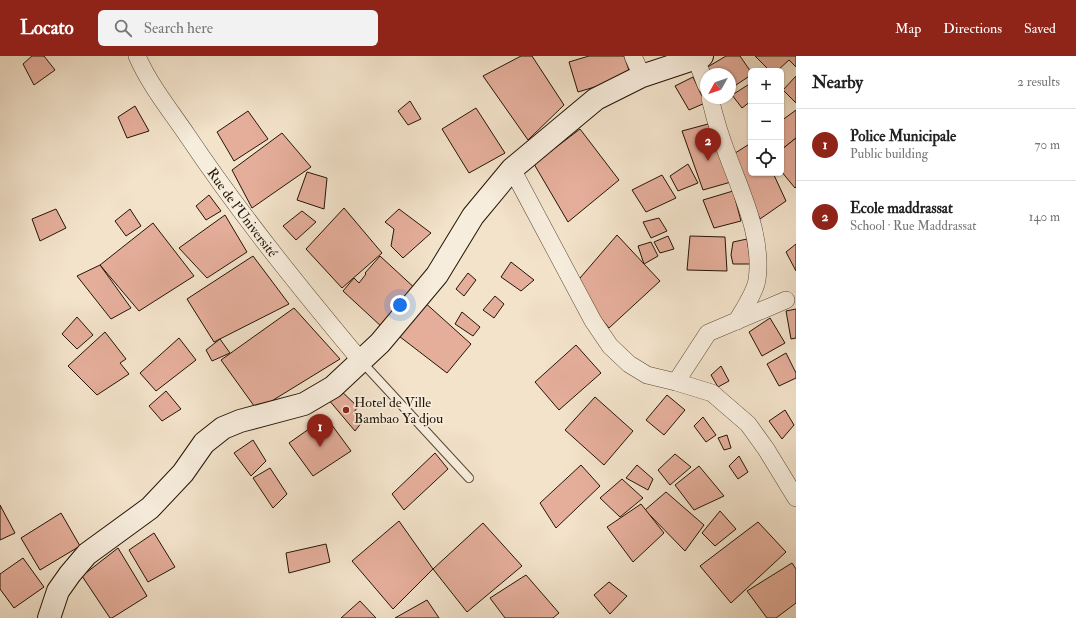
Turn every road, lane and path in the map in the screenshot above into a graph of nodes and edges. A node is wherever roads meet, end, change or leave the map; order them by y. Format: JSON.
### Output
{"nodes":[{"id":1,"x":137,"y":56,"type":"edge"},
{"id":2,"x":633,"y":56,"type":"edge"},
{"id":3,"x":699,"y":57,"type":"edge"},
{"id":4,"x":702,"y":68,"type":"edge"},
{"id":5,"x":642,"y":76,"type":"junction"},
{"id":6,"x":712,"y":104,"type":"edge"},
{"id":7,"x":512,"y":168,"type":"junction"},
{"id":8,"x":786,"y":300,"type":"dead end"},
{"id":9,"x":737,"y":321,"type":"junction"},
{"id":10,"x":361,"y":361,"type":"junction"},
{"id":11,"x":676,"y":382,"type":"junction"},
{"id":12,"x":469,"y":478,"type":"dead end"},
{"id":13,"x":796,"y":498,"type":"edge"},
{"id":14,"x":49,"y":618,"type":"edge"}],
"edges":[{"from":1,"to":10,"type":"street","name":"Rue de l'Université"},
{"from":2,"to":5,"type":"street"},
{"from":3,"to":4,"type":"street"},
{"from":3,"to":5,"type":"main road"},
{"from":5,"to":7,"type":"main road"},
{"from":6,"to":9,"type":"street"},
{"from":7,"to":10,"type":"main road"},
{"from":7,"to":11,"type":"street"},
{"from":8,"to":9,"type":"street"},
{"from":9,"to":11,"type":"street"},
{"from":10,"to":12,"type":"lane"},
{"from":10,"to":14,"type":"main road"},
{"from":11,"to":13,"type":"street"}]}
